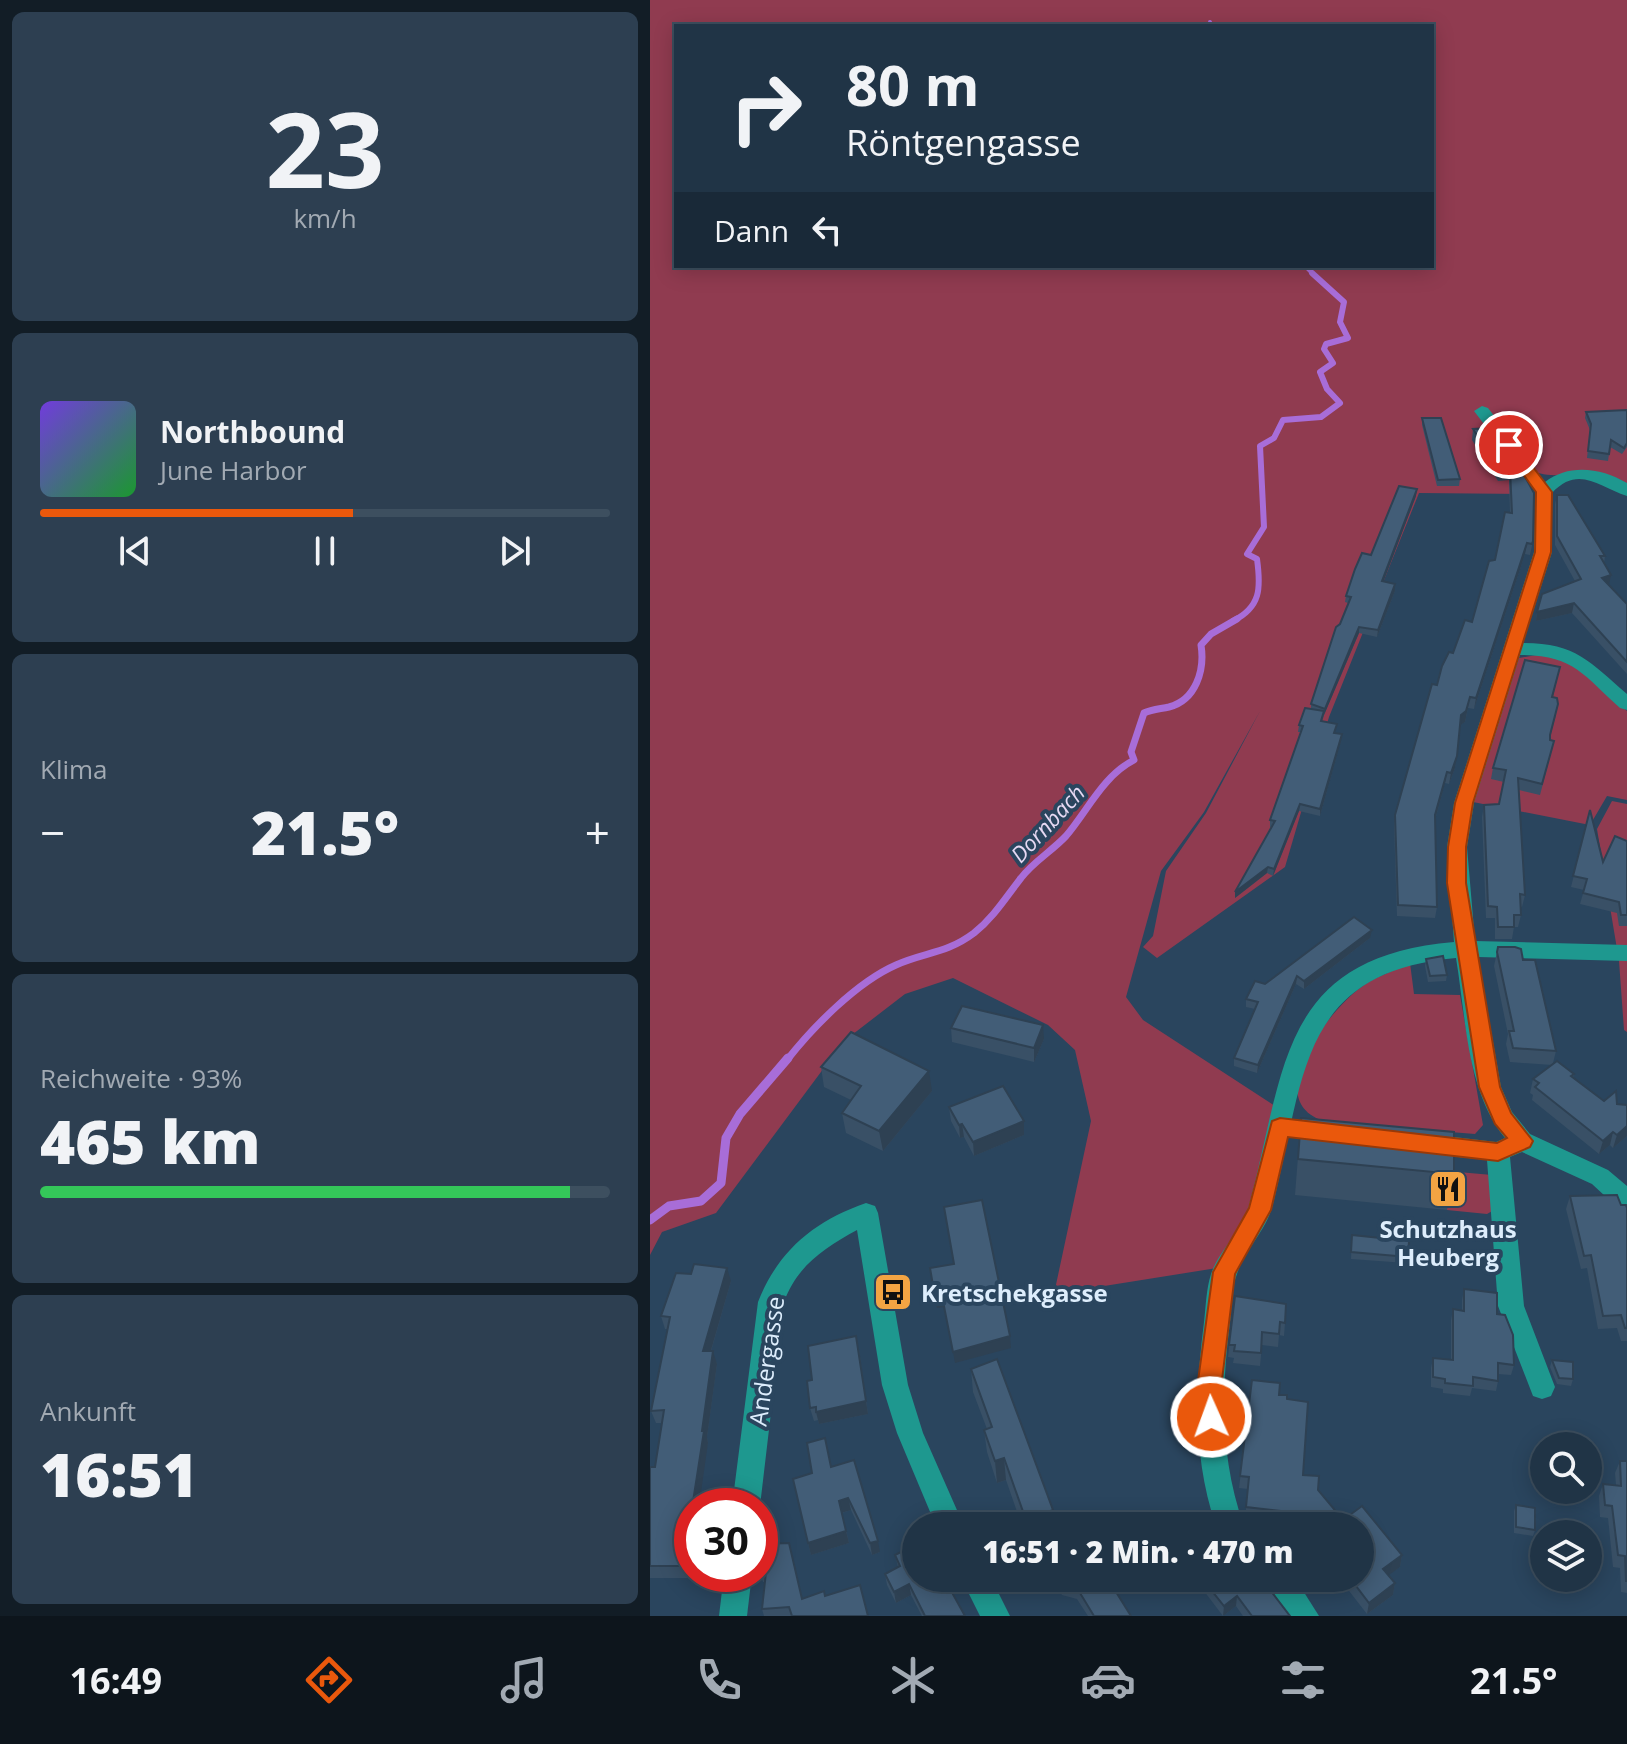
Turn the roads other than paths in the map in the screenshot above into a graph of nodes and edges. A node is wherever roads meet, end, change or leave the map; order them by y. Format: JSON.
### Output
{"nodes":[{"id":1,"x":1482,"y":411,"type":"dead end"},
{"id":2,"x":1627,"y":491,"type":"edge"},
{"id":3,"x":1544,"y":492,"type":"junction"},
{"id":4,"x":1513,"y":649,"type":"junction"},
{"id":5,"x":1627,"y":704,"type":"edge"},
{"id":6,"x":1466,"y":949,"type":"junction"},
{"id":7,"x":1627,"y":953,"type":"edge"},
{"id":8,"x":1280,"y":1127,"type":"junction"},
{"id":9,"x":1307,"y":1131,"type":"edge"},
{"id":10,"x":1522,"y":1141,"type":"junction"},
{"id":11,"x":1409,"y":1142,"type":"edge"},
{"id":12,"x":1498,"y":1152,"type":"junction"},
{"id":13,"x":1622,"y":1187,"type":"edge"},
{"id":14,"x":1542,"y":1387,"type":"dead end"},
{"id":15,"x":748,"y":1488,"type":"edge"},
{"id":16,"x":944,"y":1512,"type":"edge"},
{"id":17,"x":1227,"y":1512,"type":"edge"},
{"id":18,"x":736,"y":1592,"type":"edge"},
{"id":19,"x":983,"y":1592,"type":"edge"},
{"id":20,"x":1288,"y":1592,"type":"edge"},
{"id":21,"x":733,"y":1616,"type":"edge"},
{"id":22,"x":996,"y":1616,"type":"edge"},
{"id":23,"x":1305,"y":1616,"type":"edge"}],
"edges":[{"from":1,"to":3,"type":"street"},
{"from":2,"to":3,"type":"street"},
{"from":3,"to":4,"type":"street"},
{"from":4,"to":5,"type":"street"},
{"from":4,"to":6,"type":"street"},
{"from":6,"to":7,"type":"street"},
{"from":6,"to":8,"type":"street"},
{"from":6,"to":10,"type":"street"},
{"from":8,"to":9,"type":"street"},
{"from":8,"to":17,"type":"street"},
{"from":10,"to":12,"type":"street"},
{"from":10,"to":13,"type":"street"},
{"from":11,"to":12,"type":"street"},
{"from":12,"to":14,"type":"street"},
{"from":15,"to":16,"type":"street","name":"Andergasse"},
{"from":18,"to":21,"type":"street"},
{"from":19,"to":22,"type":"street"},
{"from":20,"to":23,"type":"street"}]}
